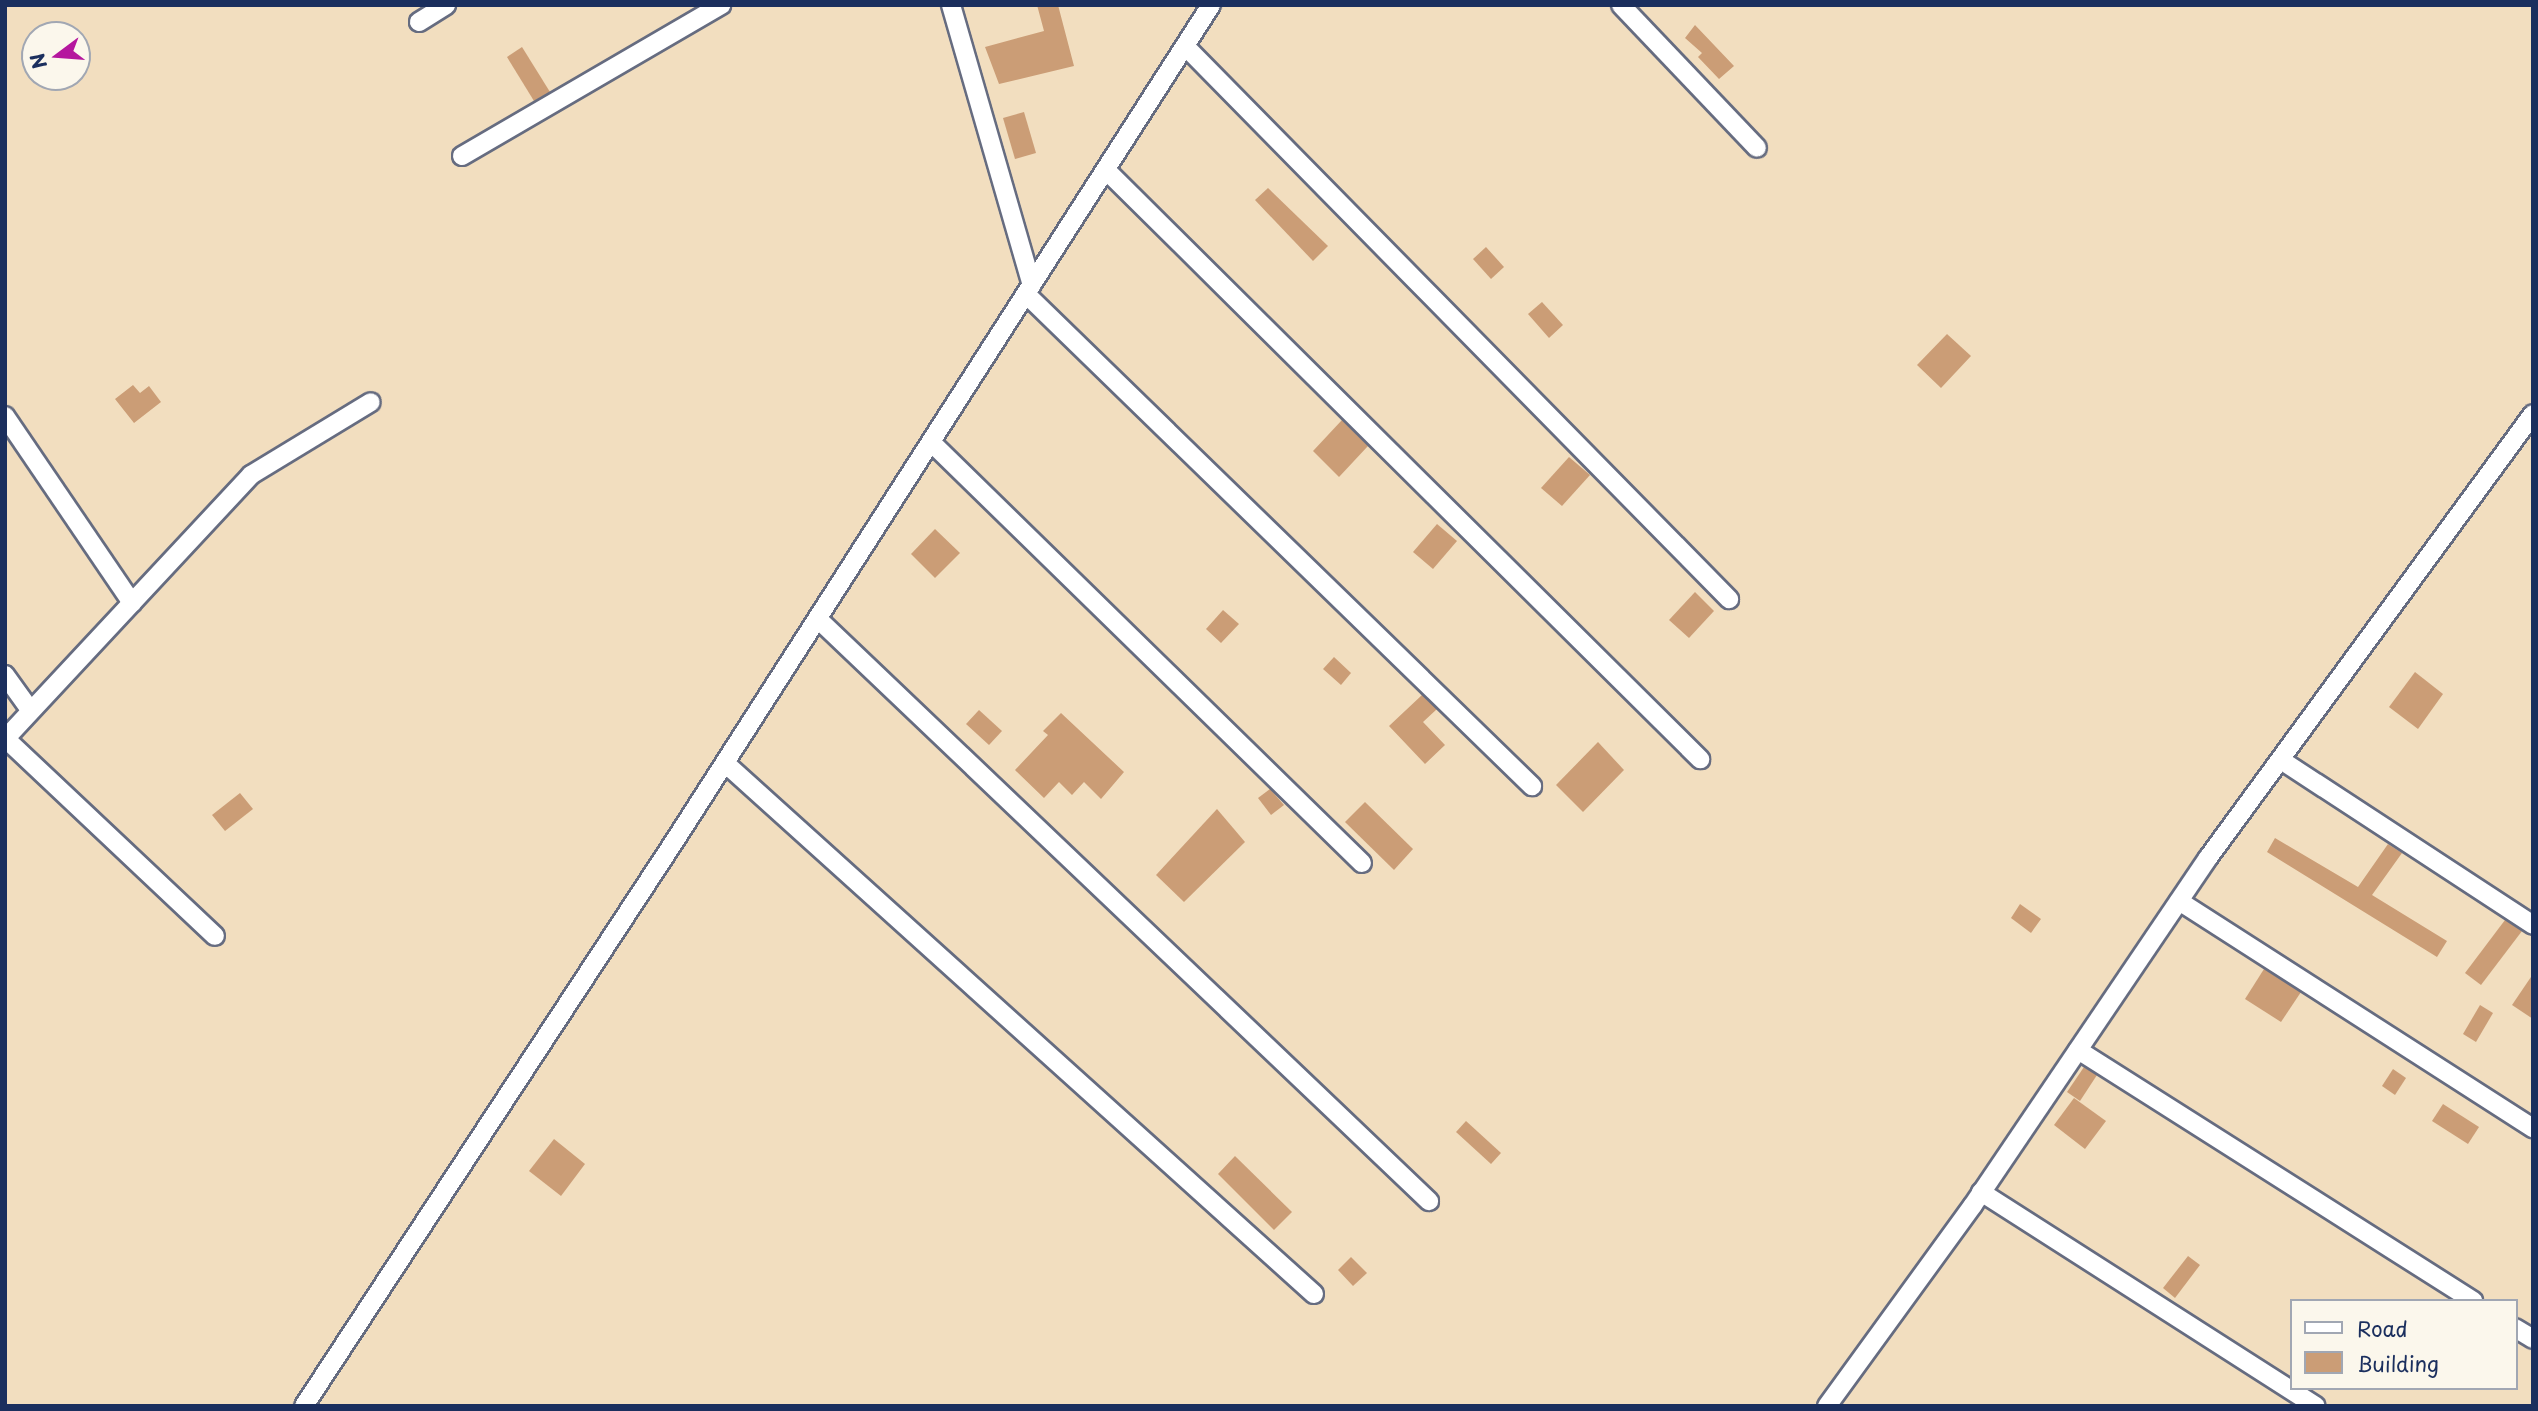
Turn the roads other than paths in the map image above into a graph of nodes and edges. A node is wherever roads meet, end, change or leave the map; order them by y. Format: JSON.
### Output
{"nodes":[{"id":1,"x":446,"y":5,"type":"edge"},
{"id":2,"x":721,"y":5,"type":"edge"},
{"id":3,"x":951,"y":5,"type":"edge"},
{"id":4,"x":1210,"y":5,"type":"edge"},
{"id":5,"x":1621,"y":5,"type":"edge"},
{"id":6,"x":419,"y":22,"type":"dead end"},
{"id":7,"x":1185,"y":46,"type":"junction"},
{"id":8,"x":1758,"y":148,"type":"dead end"},
{"id":9,"x":463,"y":156,"type":"dead end"},
{"id":10,"x":1106,"y":170,"type":"junction"},
{"id":11,"x":1029,"y":290,"type":"junction"},
{"id":12,"x":370,"y":402,"type":"dead end"},
{"id":13,"x":2533,"y":414,"type":"edge"},
{"id":14,"x":5,"y":416,"type":"edge"},
{"id":15,"x":932,"y":443,"type":"junction"},
{"id":16,"x":1729,"y":598,"type":"dead end"},
{"id":17,"x":132,"y":603,"type":"junction"},
{"id":18,"x":818,"y":619,"type":"junction"},
{"id":19,"x":5,"y":675,"type":"edge"},
{"id":20,"x":31,"y":712,"type":"junction"},
{"id":21,"x":6,"y":739,"type":"edge"},
{"id":22,"x":1700,"y":759,"type":"dead end"},
{"id":23,"x":2281,"y":760,"type":"junction"},
{"id":24,"x":725,"y":763,"type":"junction"},
{"id":25,"x":1532,"y":786,"type":"dead end"},
{"id":26,"x":1362,"y":863,"type":"dead end"},
{"id":27,"x":2179,"y":901,"type":"junction"},
{"id":28,"x":2533,"y":925,"type":"edge"},
{"id":29,"x":215,"y":936,"type":"dead end"},
{"id":30,"x":2078,"y":1049,"type":"junction"},
{"id":31,"x":2533,"y":1128,"type":"edge"},
{"id":32,"x":1981,"y":1192,"type":"junction"},
{"id":33,"x":1429,"y":1200,"type":"dead end"},
{"id":34,"x":1314,"y":1294,"type":"dead end"},
{"id":35,"x":2470,"y":1299,"type":"edge"},
{"id":36,"x":2517,"y":1329,"type":"edge"},
{"id":37,"x":2533,"y":1339,"type":"edge"},
{"id":38,"x":2290,"y":1390,"type":"edge"},
{"id":39,"x":2290,"y":1390,"type":"edge"},
{"id":40,"x":303,"y":1406,"type":"edge"},
{"id":41,"x":1826,"y":1406,"type":"edge"},
{"id":42,"x":2315,"y":1406,"type":"edge"}],
"edges":[{"from":1,"to":6,"type":"street"},
{"from":2,"to":9,"type":"street"},
{"from":3,"to":11,"type":"street"},
{"from":4,"to":7,"type":"street"},
{"from":5,"to":8,"type":"street"},
{"from":7,"to":10,"type":"street"},
{"from":7,"to":16,"type":"street"},
{"from":10,"to":11,"type":"street"},
{"from":10,"to":22,"type":"street"},
{"from":11,"to":15,"type":"street"},
{"from":11,"to":25,"type":"street"},
{"from":12,"to":17,"type":"street"},
{"from":13,"to":23,"type":"street"},
{"from":14,"to":17,"type":"street"},
{"from":15,"to":18,"type":"street"},
{"from":15,"to":26,"type":"street"},
{"from":17,"to":20,"type":"street"},
{"from":18,"to":24,"type":"street"},
{"from":18,"to":33,"type":"street"},
{"from":19,"to":20,"type":"street"},
{"from":20,"to":21,"type":"street"},
{"from":21,"to":29,"type":"street"},
{"from":23,"to":27,"type":"street"},
{"from":23,"to":28,"type":"street"},
{"from":24,"to":34,"type":"street"},
{"from":24,"to":40,"type":"street"},
{"from":27,"to":30,"type":"street"},
{"from":27,"to":31,"type":"street"},
{"from":30,"to":32,"type":"street"},
{"from":30,"to":35,"type":"street"},
{"from":32,"to":39,"type":"street"},
{"from":32,"to":41,"type":"street"},
{"from":36,"to":37,"type":"street"},
{"from":38,"to":42,"type":"street"}]}
